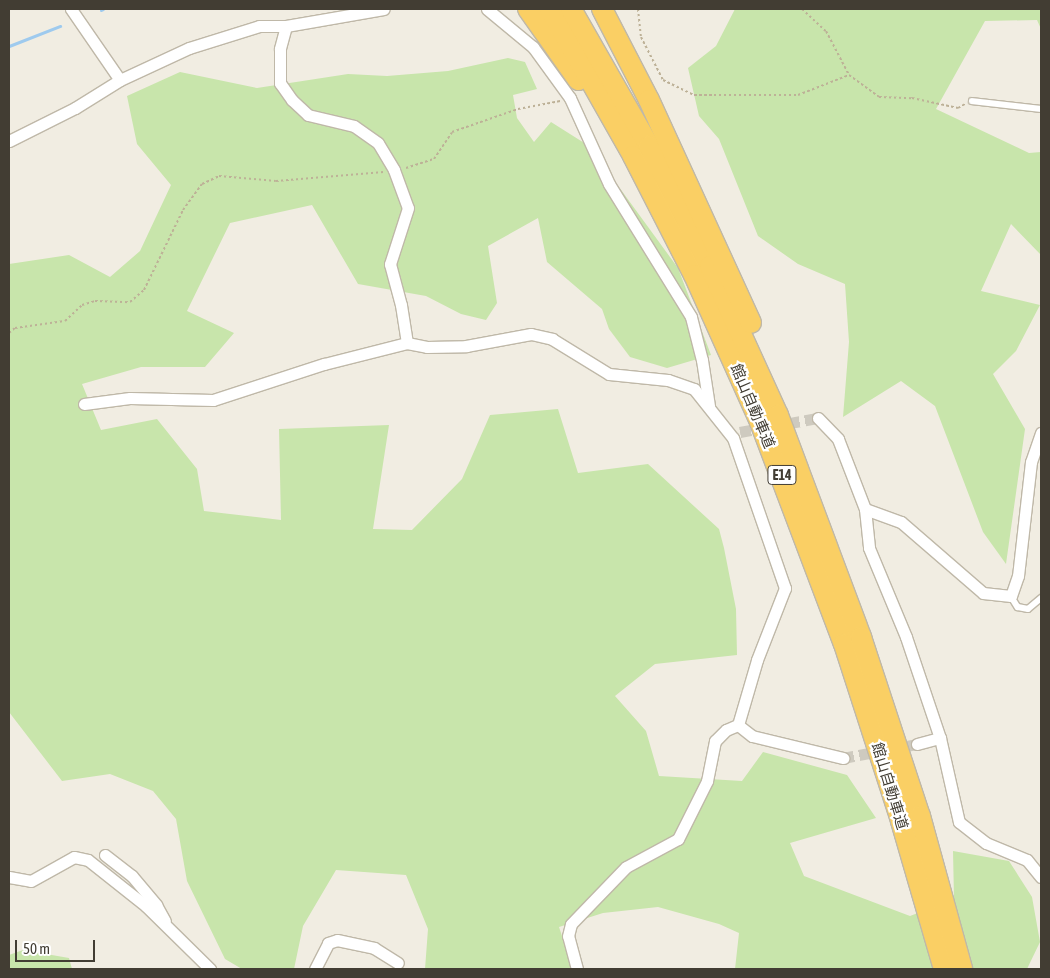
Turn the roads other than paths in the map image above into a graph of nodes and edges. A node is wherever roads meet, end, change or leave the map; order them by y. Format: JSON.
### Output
{"nodes":[{"id":1,"x":71,"y":9,"type":"edge"},
{"id":2,"x":384,"y":9,"type":"edge"},
{"id":3,"x":487,"y":9,"type":"edge"},
{"id":4,"x":528,"y":9,"type":"edge"},
{"id":5,"x":550,"y":9,"type":"edge"},
{"id":6,"x":571,"y":9,"type":"edge"},
{"id":7,"x":602,"y":9,"type":"edge"},
{"id":8,"x":617,"y":9,"type":"edge"},
{"id":9,"x":286,"y":26,"type":"junction"},
{"id":10,"x":120,"y":80,"type":"junction"},
{"id":11,"x":972,"y":101,"type":"road end"},
{"id":12,"x":1041,"y":108,"type":"edge"},
{"id":13,"x":9,"y":141,"type":"edge"},
{"id":14,"x":634,"y":156,"type":"junction"},
{"id":15,"x":679,"y":168,"type":"junction"},
{"id":16,"x":407,"y":343,"type":"junction"},
{"id":17,"x":84,"y":404,"type":"dead end"},
{"id":18,"x":710,"y":408,"type":"junction"},
{"id":19,"x":818,"y":418,"type":"dead end"},
{"id":20,"x":1041,"y":433,"type":"edge"},
{"id":21,"x":865,"y":509,"type":"junction"},
{"id":22,"x":837,"y":567,"type":"junction"},
{"id":23,"x":1011,"y":596,"type":"junction"},
{"id":24,"x":1041,"y":598,"type":"edge"},
{"id":25,"x":738,"y":726,"type":"junction"},
{"id":26,"x":940,"y":738,"type":"junction"},
{"id":27,"x":917,"y":744,"type":"tunnel mouth"},
{"id":28,"x":843,"y":758,"type":"tunnel mouth"},
{"id":29,"x":105,"y":855,"type":"dead end"},
{"id":30,"x":9,"y":876,"type":"edge"},
{"id":31,"x":1041,"y":877,"type":"edge"},
{"id":32,"x":168,"y":930,"type":"junction"},
{"id":33,"x":398,"y":963,"type":"dead end"},
{"id":34,"x":210,"y":969,"type":"edge"},
{"id":35,"x":315,"y":969,"type":"edge"},
{"id":36,"x":577,"y":969,"type":"edge"},
{"id":37,"x":944,"y":969,"type":"edge"},
{"id":38,"x":962,"y":969,"type":"edge"}],
"edges":[{"from":1,"to":10,"type":"street"},
{"from":2,"to":9,"type":"street"},
{"from":3,"to":18,"type":"street"},
{"from":4,"to":14,"type":"highway"},
{"from":5,"to":14,"type":"highway","name":"館山自動車道","number":"E14"},
{"from":6,"to":22,"type":"highway","name":"館山自動車道","number":"E14"},
{"from":7,"to":15,"type":"highway"},
{"from":8,"to":15,"type":"highway"},
{"from":9,"to":10,"type":"street"},
{"from":9,"to":16,"type":"street"},
{"from":10,"to":13,"type":"street"},
{"from":11,"to":12,"type":"lane"},
{"from":14,"to":37,"type":"highway","name":"館山自動車道","number":"E14"},
{"from":15,"to":22,"type":"highway"},
{"from":16,"to":17,"type":"street"},
{"from":16,"to":18,"type":"street"},
{"from":18,"to":25,"type":"street"},
{"from":19,"to":21,"type":"street"},
{"from":20,"to":23,"type":"street"},
{"from":21,"to":23,"type":"street"},
{"from":21,"to":26,"type":"street"},
{"from":22,"to":38,"type":"highway","name":"館山自動車道","number":"E14"},
{"from":23,"to":24,"type":"lane"},
{"from":25,"to":28,"type":"street"},
{"from":25,"to":36,"type":"street"},
{"from":26,"to":27,"type":"street"},
{"from":26,"to":31,"type":"street"},
{"from":29,"to":32,"type":"street"},
{"from":30,"to":32,"type":"street"},
{"from":32,"to":34,"type":"street"},
{"from":33,"to":35,"type":"street"}]}
